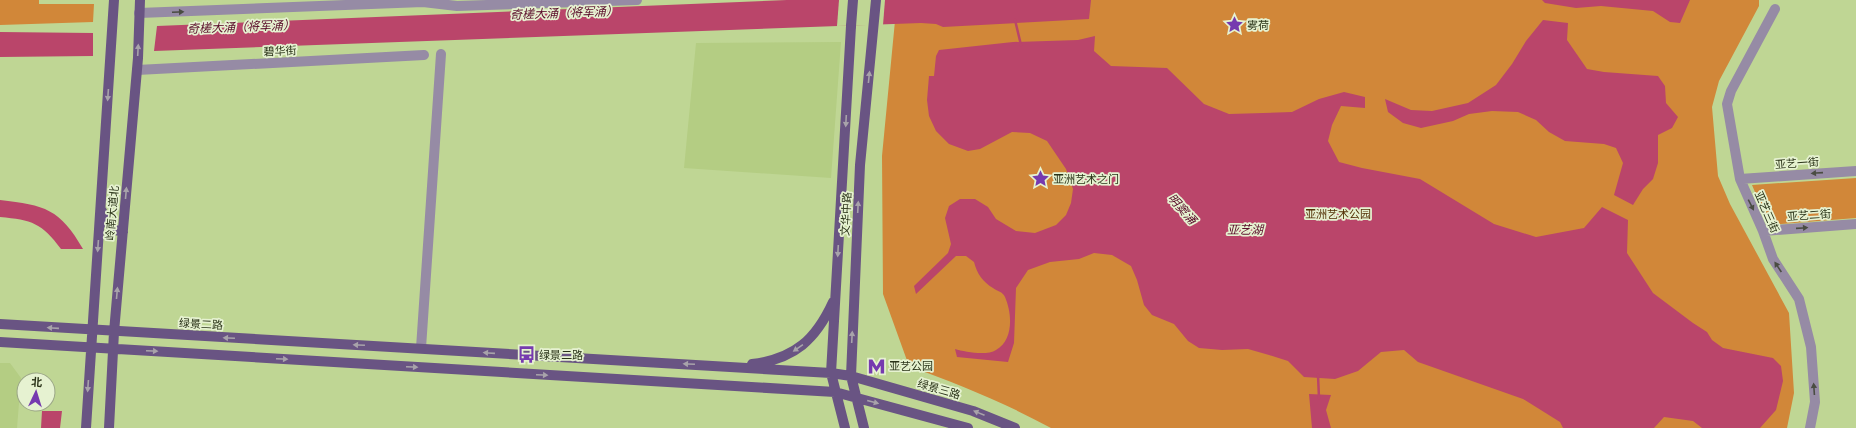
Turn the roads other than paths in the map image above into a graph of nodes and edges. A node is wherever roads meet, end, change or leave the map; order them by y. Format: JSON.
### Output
{"nodes":[{"id":1,"x":114,"y":0,"type":"edge"},
{"id":2,"x":140,"y":0,"type":"edge"},
{"id":3,"x":638,"y":0,"type":"edge"},
{"id":4,"x":853,"y":0,"type":"edge"},
{"id":5,"x":876,"y":0,"type":"edge"},
{"id":6,"x":457,"y":3,"type":"edge"},
{"id":7,"x":1775,"y":9,"type":"dead end"},
{"id":8,"x":140,"y":14,"type":"junction"},
{"id":9,"x":441,"y":54,"type":"dead end"},
{"id":10,"x":424,"y":55,"type":"dead end"},
{"id":11,"x":137,"y":70,"type":"junction"},
{"id":12,"x":1856,"y":170,"type":"edge"},
{"id":13,"x":1740,"y":179,"type":"junction"},
{"id":14,"x":100,"y":207,"type":"junction"},
{"id":15,"x":1856,"y":224,"type":"edge"},
{"id":16,"x":1763,"y":231,"type":"junction"},
{"id":17,"x":122,"y":232,"type":"junction"},
{"id":18,"x":836,"y":294,"type":"junction"},
{"id":19,"x":0,"y":324,"type":"edge"},
{"id":20,"x":92,"y":331,"type":"junction"},
{"id":21,"x":114,"y":332,"type":"junction"},
{"id":22,"x":0,"y":342,"type":"edge"},
{"id":23,"x":91,"y":347,"type":"junction"},
{"id":24,"x":421,"y":348,"type":"junction"},
{"id":25,"x":113,"y":349,"type":"junction"},
{"id":26,"x":728,"y":367,"type":"junction"},
{"id":27,"x":831,"y":373,"type":"junction"},
{"id":28,"x":851,"y":376,"type":"junction"},
{"id":29,"x":835,"y":392,"type":"junction"},
{"id":30,"x":855,"y":397,"type":"junction"},
{"id":31,"x":86,"y":428,"type":"edge"},
{"id":32,"x":109,"y":428,"type":"edge"},
{"id":33,"x":845,"y":428,"type":"edge"},
{"id":34,"x":864,"y":428,"type":"edge"},
{"id":35,"x":968,"y":428,"type":"edge"},
{"id":36,"x":1015,"y":428,"type":"edge"},
{"id":37,"x":1810,"y":428,"type":"edge"}],
"edges":[{"from":1,"to":14,"type":"main road","name":"岭南大道北","one_way":true},
{"from":2,"to":8,"type":"main road","name":"岭南大道北"},
{"from":3,"to":6,"type":"street"},
{"from":4,"to":18,"type":"main road","name":"文华中路","one_way":true,"bridge":true},
{"from":28,"to":5,"type":"main road","name":"文华中路","one_way":true},
{"from":8,"to":6,"type":"street","one_way":true},
{"from":7,"to":13,"type":"street","name":"亚艺三街"},
{"from":11,"to":8,"type":"main road","name":"岭南大道北","one_way":true},
{"from":9,"to":24,"type":"street"},
{"from":10,"to":11,"type":"street","name":"碧华街"},
{"from":17,"to":11,"type":"main road","name":"岭南大道北","one_way":true},
{"from":12,"to":13,"type":"street","name":"亚艺一街","one_way":true},
{"from":13,"to":16,"type":"street","name":"亚艺三街","one_way":true},
{"from":14,"to":17,"type":"main road"},
{"from":14,"to":20,"type":"main road","name":"岭南大道北","one_way":true},
{"from":16,"to":15,"type":"street","name":"亚艺二街","one_way":true},
{"from":37,"to":16,"type":"street","name":"亚艺三街","one_way":true},
{"from":21,"to":17,"type":"main road","name":"岭南大道北","one_way":true},
{"from":18,"to":26,"type":"main road","one_way":true},
{"from":18,"to":27,"type":"main road","name":"文华中路"},
{"from":20,"to":19,"type":"main road","name":"绿景二路","one_way":true},
{"from":20,"to":21,"type":"main road","name":"绿景二路"},
{"from":20,"to":23,"type":"main road","name":"岭南大道北"},
{"from":24,"to":21,"type":"main road","name":"绿景二路","one_way":true},
{"from":21,"to":25,"type":"main road","name":"岭南大道北"},
{"from":22,"to":23,"type":"main road"},
{"from":23,"to":25,"type":"main road"},
{"from":23,"to":31,"type":"main road","name":"岭南大道北","one_way":true},
{"from":26,"to":24,"type":"main road","name":"绿景二路","one_way":true},
{"from":25,"to":29,"type":"main road","one_way":true},
{"from":25,"to":32,"type":"main road","name":"岭南大道北"},
{"from":26,"to":27,"type":"main road","name":"绿景二路"},
{"from":27,"to":28,"type":"main road","name":"绿景三路"},
{"from":27,"to":29,"type":"main road","name":"文华中路"},
{"from":28,"to":30,"type":"main road","name":"文华中路"},
{"from":36,"to":28,"type":"main road","name":"绿景三路","one_way":true},
{"from":29,"to":30,"type":"main road"},
{"from":29,"to":33,"type":"main road","name":"文华中路"},
{"from":30,"to":34,"type":"main road","name":"文华中路"},
{"from":30,"to":35,"type":"main road","one_way":true}]}
